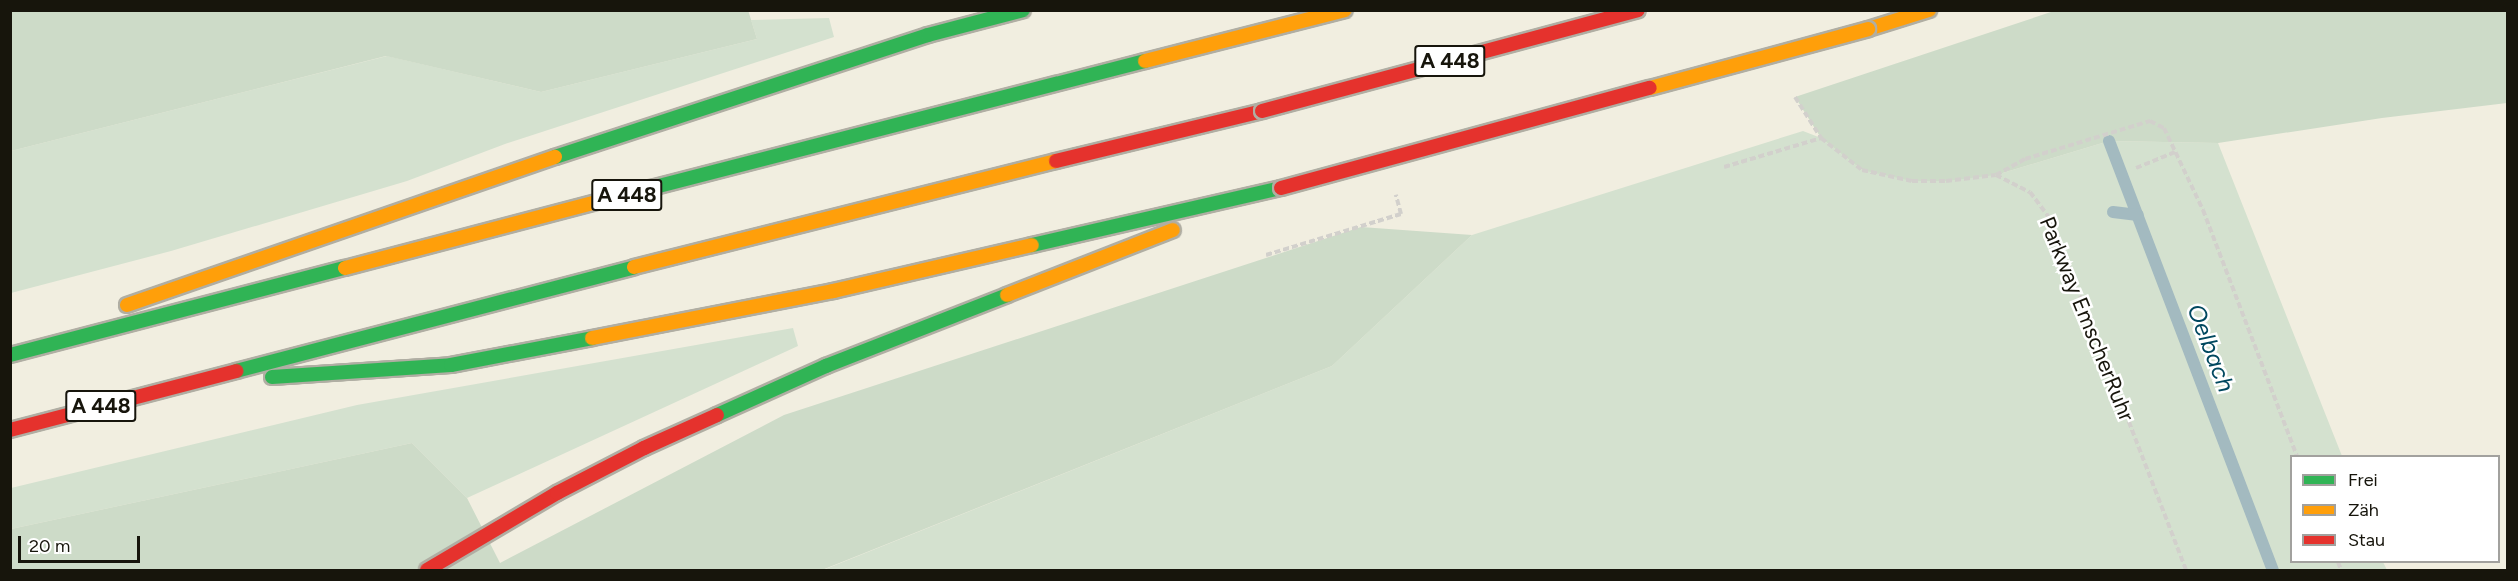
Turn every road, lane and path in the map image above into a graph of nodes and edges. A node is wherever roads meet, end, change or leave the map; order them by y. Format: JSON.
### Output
{"nodes":[{"id":1,"x":1023,"y":10,"type":"edge"},
{"id":2,"x":1346,"y":10,"type":"edge"},
{"id":3,"x":1638,"y":10,"type":"edge"},
{"id":4,"x":1929,"y":10,"type":"edge"},
{"id":5,"x":1796,"y":97,"type":"dead end"},
{"id":6,"x":1821,"y":138,"type":"junction"},
{"id":7,"x":2175,"y":152,"type":"junction"},
{"id":8,"x":1724,"y":167,"type":"dead end"},
{"id":9,"x":2136,"y":168,"type":"dead end"},
{"id":10,"x":1996,"y":175,"type":"junction"},
{"id":11,"x":1281,"y":189,"type":"junction"},
{"id":12,"x":1401,"y":214,"type":"dead end"},
{"id":13,"x":1266,"y":255,"type":"dead end"},
{"id":14,"x":112,"y":310,"type":"dead end"},
{"id":15,"x":78,"y":322,"type":"dead end"},
{"id":16,"x":10,"y":346,"type":"edge"},
{"id":17,"x":10,"y":356,"type":"edge"},
{"id":18,"x":192,"y":383,"type":"junction"},
{"id":19,"x":10,"y":430,"type":"edge"},
{"id":20,"x":2297,"y":455,"type":"edge"},
{"id":21,"x":427,"y":570,"type":"edge"},
{"id":22,"x":2186,"y":570,"type":"edge"}],
"edges":[{"from":1,"to":14,"type":"highway"},
{"from":2,"to":17,"type":"highway","number":"A 448"},
{"from":3,"to":18,"type":"highway","number":"A 448","bridge":true},
{"from":4,"to":11,"type":"highway","bridge":true},
{"from":5,"to":6,"type":"path"},
{"from":6,"to":8,"type":"path"},
{"from":6,"to":10,"type":"path"},
{"from":7,"to":9,"type":"path"},
{"from":7,"to":10,"type":"path"},
{"from":7,"to":20,"type":"path"},
{"from":10,"to":22,"type":"path","name":"Parkway EmscherRuhr"},
{"from":11,"to":18,"type":"highway"},
{"from":11,"to":21,"type":"highway"},
{"from":12,"to":13,"type":"path"},
{"from":15,"to":16,"type":"highway"},
{"from":18,"to":19,"type":"highway","number":"A 448"}]}
